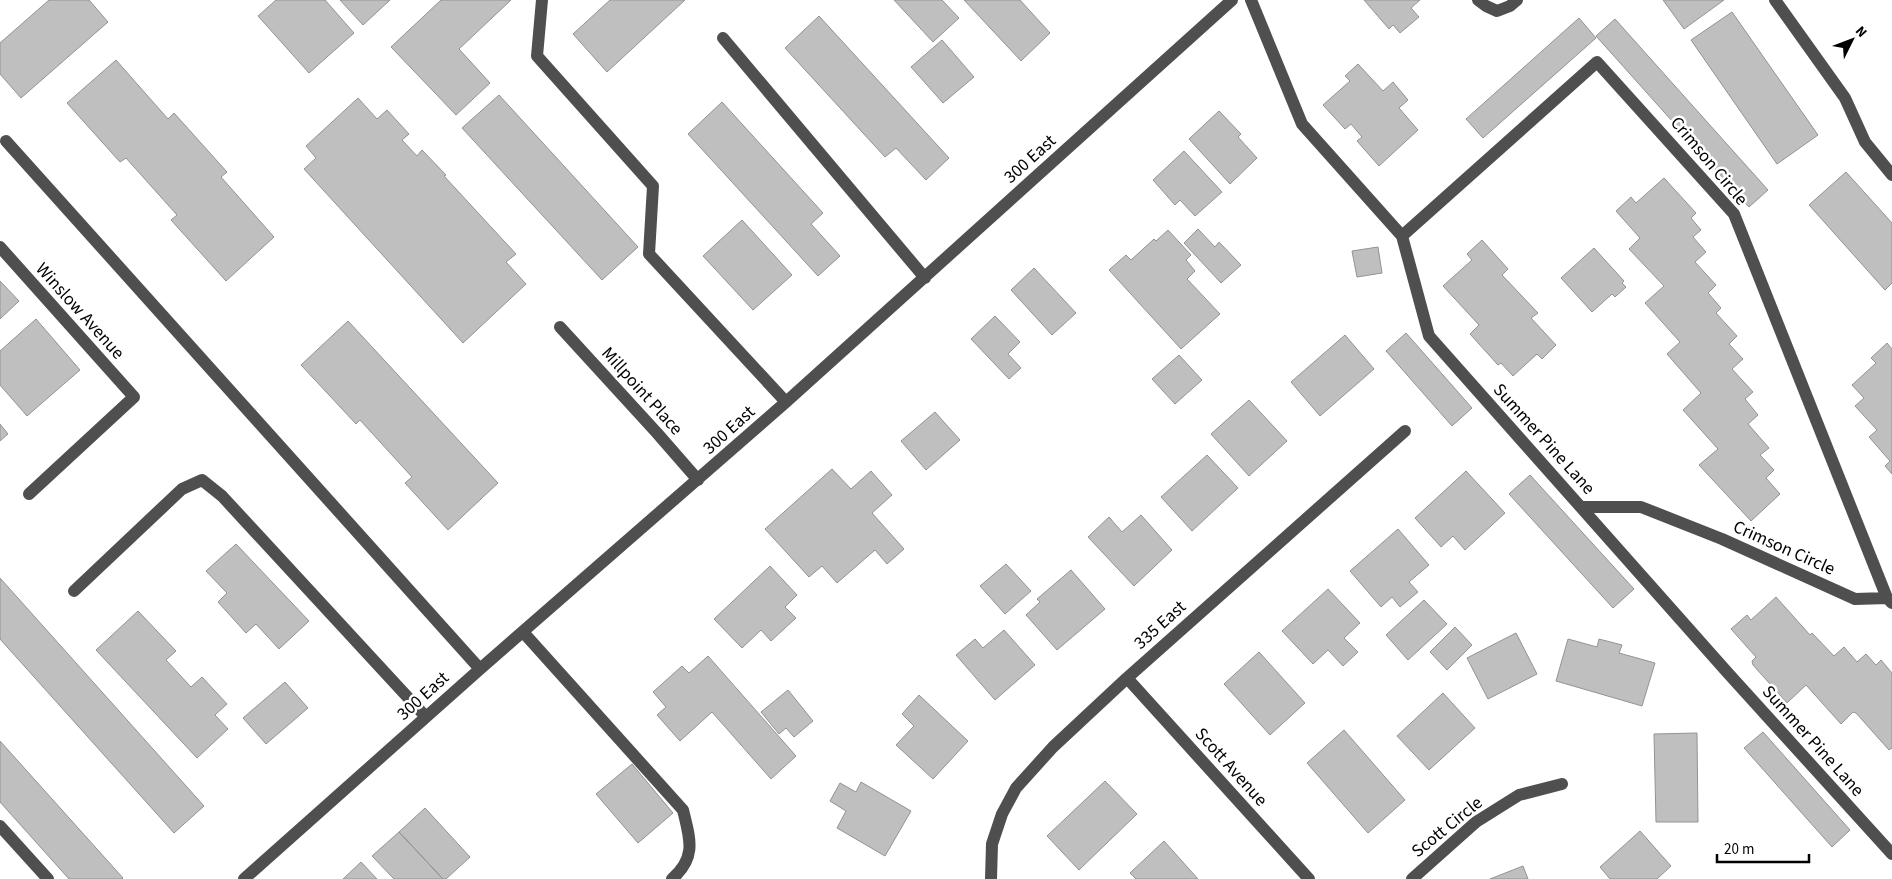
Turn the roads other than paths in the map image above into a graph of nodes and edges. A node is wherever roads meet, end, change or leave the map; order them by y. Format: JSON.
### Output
{"nodes":[{"id":1,"x":542,"y":0,"type":"edge"},
{"id":2,"x":1232,"y":0,"type":"edge"},
{"id":3,"x":1251,"y":0,"type":"edge"},
{"id":4,"x":1478,"y":0,"type":"edge"},
{"id":5,"x":1517,"y":0,"type":"edge"},
{"id":6,"x":1775,"y":0,"type":"edge"},
{"id":7,"x":723,"y":38,"type":"dead end"},
{"id":8,"x":6,"y":141,"type":"dead end"},
{"id":9,"x":1892,"y":175,"type":"edge"},
{"id":10,"x":1402,"y":236,"type":"junction"},
{"id":11,"x":0,"y":247,"type":"edge"},
{"id":12,"x":926,"y":278,"type":"junction"},
{"id":13,"x":560,"y":327,"type":"dead end"},
{"id":14,"x":786,"y":402,"type":"junction"},
{"id":15,"x":1406,"y":431,"type":"dead end"},
{"id":16,"x":698,"y":480,"type":"junction"},
{"id":17,"x":29,"y":494,"type":"dead end"},
{"id":18,"x":1581,"y":507,"type":"junction"},
{"id":19,"x":74,"y":591,"type":"dead end"},
{"id":20,"x":1889,"y":601,"type":"edge"},
{"id":21,"x":523,"y":632,"type":"junction"},
{"id":22,"x":480,"y":669,"type":"junction"},
{"id":23,"x":1128,"y":678,"type":"junction"},
{"id":24,"x":426,"y":717,"type":"junction"},
{"id":25,"x":1562,"y":784,"type":"dead end"},
{"id":26,"x":0,"y":826,"type":"edge"},
{"id":27,"x":1892,"y":854,"type":"edge"},
{"id":28,"x":48,"y":879,"type":"edge"},
{"id":29,"x":244,"y":879,"type":"edge"},
{"id":30,"x":672,"y":879,"type":"edge"},
{"id":31,"x":991,"y":879,"type":"edge"},
{"id":32,"x":1308,"y":879,"type":"edge"},
{"id":33,"x":1412,"y":879,"type":"edge"}],
"edges":[{"from":1,"to":14,"type":"street"},
{"from":2,"to":12,"type":"street","name":"300 East"},
{"from":3,"to":10,"type":"street","name":"Summer Pine Lane"},
{"from":4,"to":5,"type":"street"},
{"from":6,"to":9,"type":"street"},
{"from":7,"to":12,"type":"street"},
{"from":8,"to":22,"type":"street"},
{"from":10,"to":18,"type":"street","name":"Summer Pine Lane"},
{"from":10,"to":20,"type":"street","name":"Crimson Circle"},
{"from":11,"to":17,"type":"street","name":"Winslow Avenue"},
{"from":12,"to":14,"type":"street","name":"300 East"},
{"from":13,"to":16,"type":"street","name":"Millpoint Place"},
{"from":14,"to":16,"type":"street","name":"300 East"},
{"from":15,"to":23,"type":"street","name":"335 East"},
{"from":16,"to":21,"type":"street","name":"300 East"},
{"from":18,"to":20,"type":"street","name":"Crimson Circle"},
{"from":18,"to":27,"type":"street","name":"Summer Pine Lane"},
{"from":19,"to":24,"type":"street"},
{"from":21,"to":22,"type":"street","name":"300 East"},
{"from":21,"to":30,"type":"street"},
{"from":22,"to":24,"type":"street","name":"300 East"},
{"from":23,"to":31,"type":"street","name":"335 East"},
{"from":23,"to":32,"type":"street","name":"Scott Avenue"},
{"from":24,"to":29,"type":"street","name":"300 East"},
{"from":25,"to":33,"type":"street","name":"Scott Circle"},
{"from":26,"to":28,"type":"street"}]}
